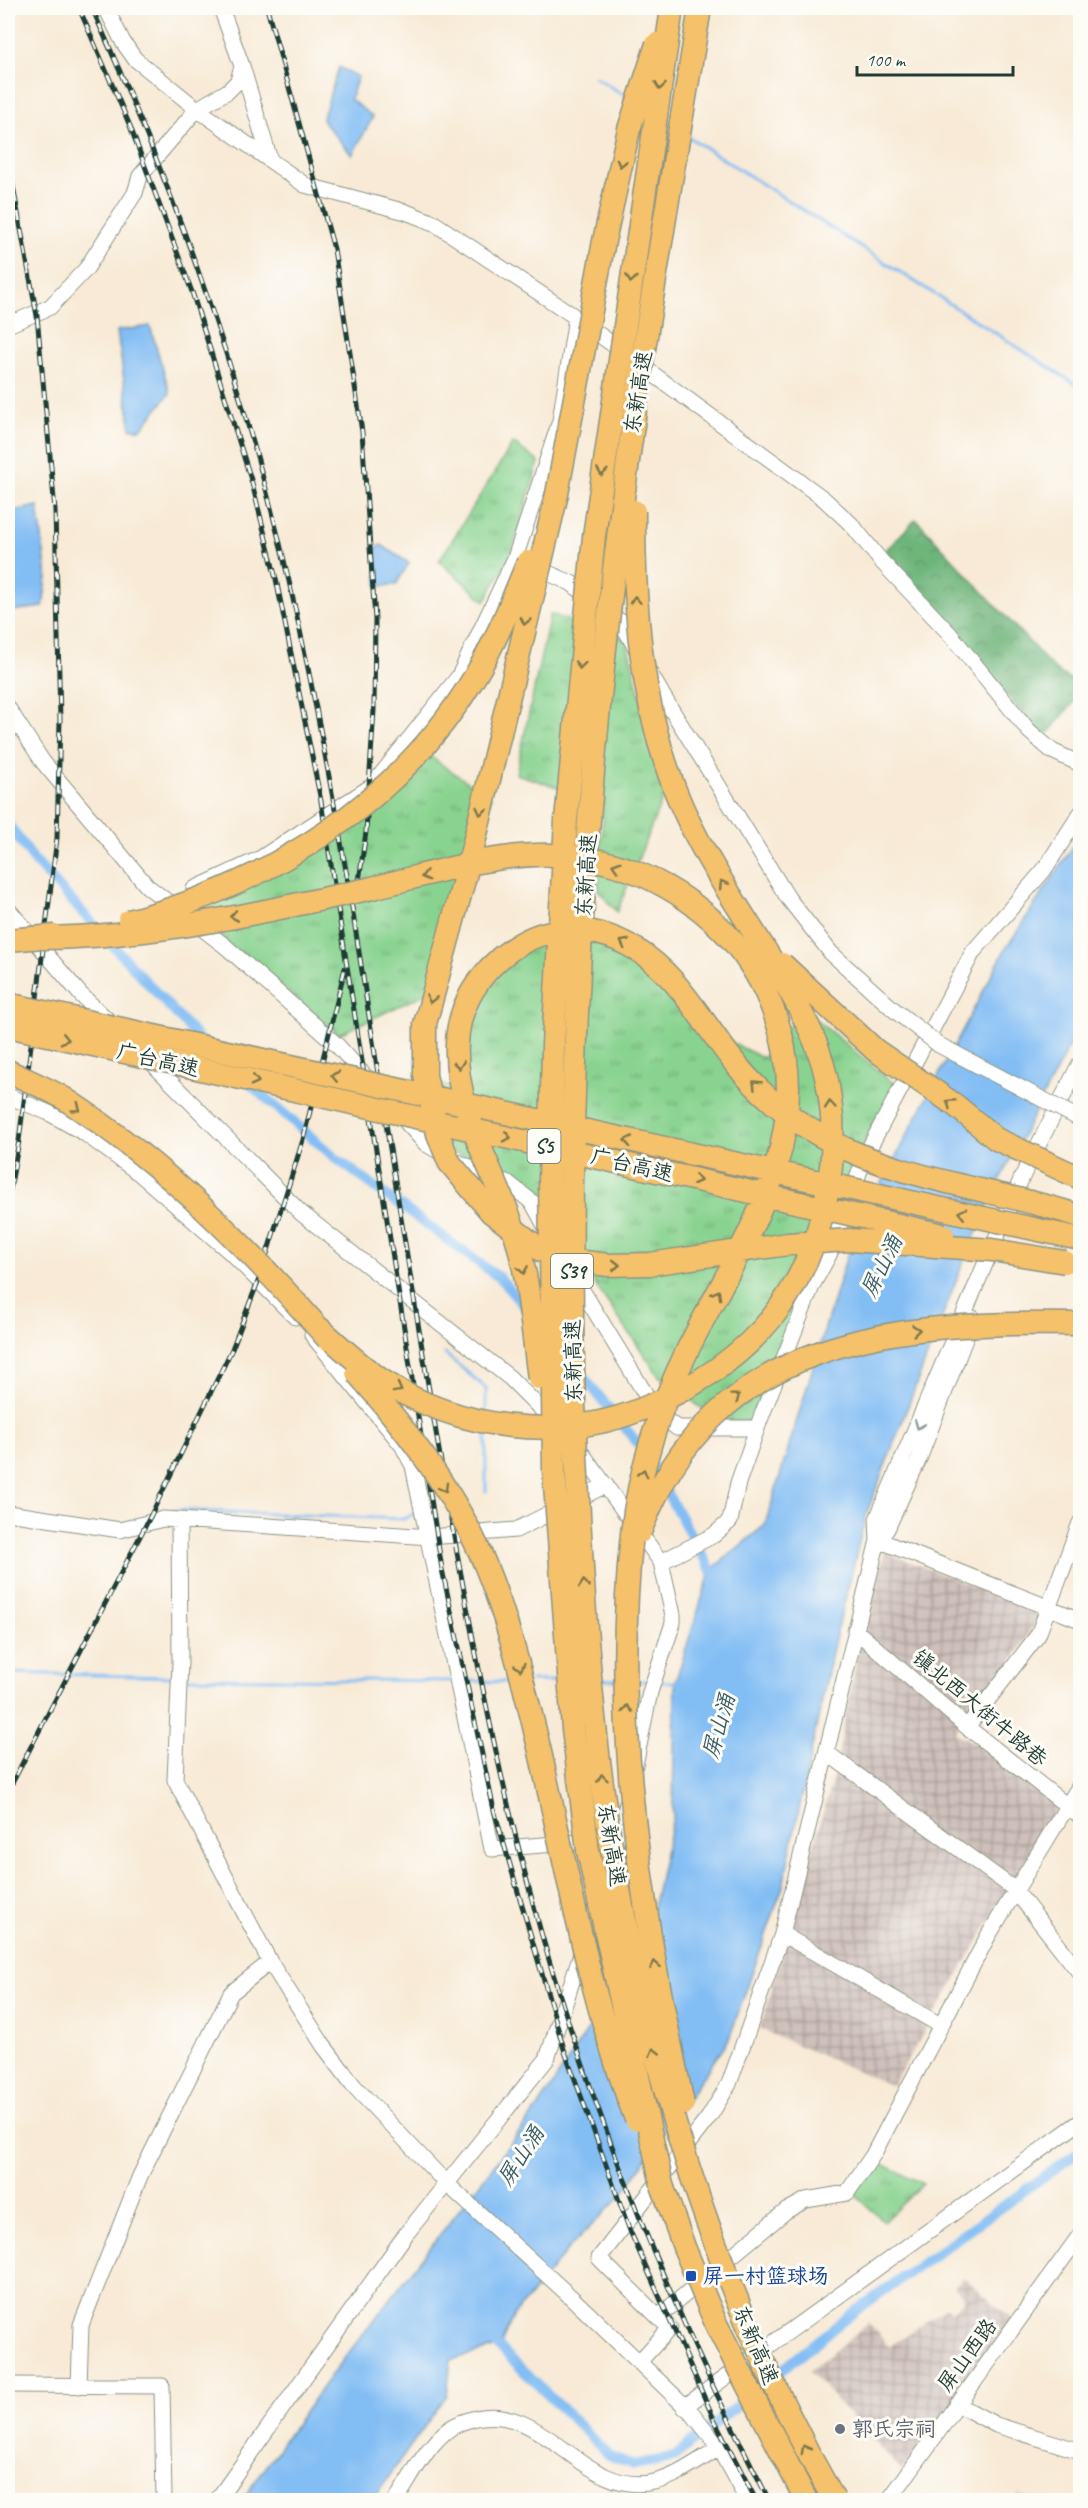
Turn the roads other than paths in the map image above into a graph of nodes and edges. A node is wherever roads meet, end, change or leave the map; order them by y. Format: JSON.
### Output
{"nodes":[{"id":1,"x":106,"y":8,"type":"edge"},
{"id":2,"x":221,"y":8,"type":"edge"},
{"id":3,"x":671,"y":8,"type":"edge"},
{"id":4,"x":700,"y":8,"type":"edge"},
{"id":5,"x":242,"y":66,"type":"junction"},
{"id":6,"x":197,"y":109,"type":"junction"},
{"id":7,"x":270,"y":160,"type":"junction"},
{"id":8,"x":576,"y":317,"type":"junction"},
{"id":9,"x":8,"y":325,"type":"edge"},
{"id":10,"x":635,"y":411,"type":"junction"},
{"id":11,"x":557,"y":494,"type":"junction"},
{"id":12,"x":515,"y":558,"type":"junction"},
{"id":13,"x":8,"y":708,"type":"edge"},
{"id":14,"x":1080,"y":764,"type":"edge"},
{"id":15,"x":1080,"y":814,"type":"edge"},
{"id":16,"x":167,"y":902,"type":"junction"},
{"id":17,"x":8,"y":909,"type":"edge"},
{"id":18,"x":12,"y":928,"type":"edge"},
{"id":19,"x":755,"y":933,"type":"junction"},
{"id":20,"x":42,"y":938,"type":"junction"},
{"id":21,"x":8,"y":1004,"type":"edge"},
{"id":22,"x":8,"y":1026,"type":"edge"},
{"id":23,"x":1080,"y":1063,"type":"edge"},
{"id":24,"x":8,"y":1071,"type":"edge"},
{"id":25,"x":8,"y":1096,"type":"edge"},
{"id":26,"x":1080,"y":1119,"type":"edge"},
{"id":27,"x":1080,"y":1178,"type":"edge"},
{"id":28,"x":1080,"y":1216,"type":"edge"},
{"id":29,"x":1080,"y":1239,"type":"edge"},
{"id":30,"x":1073,"y":1264,"type":"edge"},
{"id":31,"x":1080,"y":1324,"type":"edge"},
{"id":32,"x":319,"y":1328,"type":"junction"},
{"id":33,"x":757,"y":1428,"type":"junction"},
{"id":34,"x":554,"y":1471,"type":"junction"},
{"id":35,"x":606,"y":1485,"type":"junction"},
{"id":36,"x":8,"y":1513,"type":"edge"},
{"id":37,"x":179,"y":1520,"type":"junction"},
{"id":38,"x":1080,"y":1523,"type":"edge"},
{"id":39,"x":430,"y":1538,"type":"junction"},
{"id":40,"x":878,"y":1540,"type":"junction"},
{"id":41,"x":661,"y":1563,"type":"junction"},
{"id":42,"x":629,"y":1568,"type":"junction"},
{"id":43,"x":1047,"y":1607,"type":"junction"},
{"id":44,"x":1080,"y":1620,"type":"edge"},
{"id":45,"x":855,"y":1630,"type":"junction"},
{"id":46,"x":967,"y":1728,"type":"junction"},
{"id":47,"x":826,"y":1753,"type":"junction"},
{"id":48,"x":1080,"y":1785,"type":"edge"},
{"id":49,"x":1067,"y":1805,"type":"junction"},
{"id":50,"x":1080,"y":1816,"type":"edge"},
{"id":51,"x":618,"y":1839,"type":"junction"},
{"id":52,"x":1014,"y":1889,"type":"junction"},
{"id":53,"x":782,"y":1934,"type":"junction"},
{"id":54,"x":270,"y":1962,"type":"junction"},
{"id":55,"x":1080,"y":1973,"type":"edge"},
{"id":56,"x":940,"y":2025,"type":"junction"},
{"id":57,"x":1080,"y":2122,"type":"edge"},
{"id":58,"x":446,"y":2184,"type":"junction"},
{"id":59,"x":662,"y":2185,"type":"junction"},
{"id":60,"x":703,"y":2208,"type":"junction"},
{"id":61,"x":1080,"y":2235,"type":"edge"},
{"id":62,"x":658,"y":2317,"type":"junction"},
{"id":63,"x":640,"y":2361,"type":"junction"},
{"id":64,"x":8,"y":2385,"type":"edge"},
{"id":65,"x":79,"y":2386,"type":"junction"},
{"id":66,"x":957,"y":2404,"type":"junction"},
{"id":67,"x":688,"y":2410,"type":"junction"},
{"id":68,"x":717,"y":2445,"type":"junction"},
{"id":69,"x":1080,"y":2451,"type":"edge"},
{"id":70,"x":164,"y":2500,"type":"edge"},
{"id":71,"x":217,"y":2500,"type":"edge"},
{"id":72,"x":396,"y":2500,"type":"edge"},
{"id":73,"x":747,"y":2500,"type":"edge"},
{"id":74,"x":806,"y":2500,"type":"edge"},
{"id":75,"x":834,"y":2500,"type":"edge"},
{"id":76,"x":889,"y":2500,"type":"edge"}],
"edges":[{"from":1,"to":6,"type":"street"},
{"from":2,"to":5,"type":"street"},
{"from":3,"to":11,"type":"highway","one_way":true,"bridge":true},
{"from":3,"to":34,"type":"highway","name":"东新高速","number":"S39","one_way":true,"bridge":true},
{"from":4,"to":10,"type":"highway","name":"东新高速","number":"S39","bridge":true},
{"from":5,"to":6,"type":"street"},
{"from":5,"to":7,"type":"street"},
{"from":6,"to":7,"type":"street"},
{"from":6,"to":9,"type":"street"},
{"from":7,"to":8,"type":"street"},
{"from":8,"to":12,"type":"street"},
{"from":8,"to":14,"type":"street"},
{"from":19,"to":10,"type":"highway","one_way":true,"bridge":true},
{"from":60,"to":10,"type":"highway","name":"东新高速","number":"S39","one_way":true,"bridge":true},
{"from":11,"to":20,"type":"highway","bridge":true},
{"from":11,"to":30,"type":"highway","one_way":true,"bridge":true},
{"from":12,"to":16,"type":"street"},
{"from":12,"to":26,"type":"street","bridge":true},
{"from":13,"to":16,"type":"street"},
{"from":15,"to":33,"type":"street"},
{"from":16,"to":33,"type":"street"},
{"from":17,"to":18,"type":"street"},
{"from":18,"to":20,"type":"highway","bridge":true},
{"from":18,"to":35,"type":"street"},
{"from":27,"to":19,"type":"highway","one_way":true,"bridge":true},
{"from":32,"to":19,"type":"highway","one_way":true,"bridge":true},
{"from":42,"to":20,"type":"highway","one_way":true,"bridge":true},
{"from":29,"to":21,"type":"highway","name":"广台高速","number":"S5","one_way":true,"bridge":true},
{"from":22,"to":30,"type":"highway","name":"广台高速","number":"S5","one_way":true,"bridge":true},
{"from":23,"to":40,"type":"street"},
{"from":24,"to":32,"type":"highway","one_way":true,"bridge":true},
{"from":25,"to":39,"type":"street"},
{"from":28,"to":34,"type":"highway","one_way":true,"bridge":true},
{"from":42,"to":31,"type":"highway","one_way":true,"bridge":true},
{"from":32,"to":59,"type":"highway","one_way":true,"bridge":true},
{"from":33,"to":41,"type":"street"},
{"from":34,"to":59,"type":"highway","name":"东新高速","number":"S39","bridge":true},
{"from":35,"to":39,"type":"street"},
{"from":35,"to":41,"type":"street"},
{"from":36,"to":37,"type":"street"},
{"from":37,"to":39,"type":"street"},
{"from":37,"to":54,"type":"street"},
{"from":38,"to":43,"type":"street"},
{"from":39,"to":51,"type":"street"},
{"from":40,"to":43,"type":"street"},
{"from":40,"to":45,"type":"street"},
{"from":41,"to":51,"type":"street"},
{"from":60,"to":42,"type":"highway","one_way":true,"bridge":true},
{"from":43,"to":44,"type":"street"},
{"from":43,"to":46,"type":"street"},
{"from":45,"to":46,"type":"street","name":"镇北西大街牛路巷"},
{"from":45,"to":47,"type":"street"},
{"from":46,"to":49,"type":"street","name":"镇北西大街牛路巷"},
{"from":47,"to":52,"type":"street"},
{"from":47,"to":53,"type":"street"},
{"from":48,"to":49,"type":"street"},
{"from":49,"to":50,"type":"street","name":"镇北西大街牛路巷"},
{"from":49,"to":52,"type":"street"},
{"from":51,"to":58,"type":"street"},
{"from":52,"to":55,"type":"street"},
{"from":52,"to":56,"type":"street"},
{"from":53,"to":56,"type":"street"},
{"from":53,"to":62,"type":"street"},
{"from":54,"to":58,"type":"street"},
{"from":54,"to":65,"type":"street"},
{"from":56,"to":62,"type":"street"},
{"from":57,"to":67,"type":"street"},
{"from":58,"to":63,"type":"street"},
{"from":58,"to":71,"type":"street"},
{"from":59,"to":74,"type":"highway","name":"东新高速","number":"S39","bridge":true},
{"from":75,"to":60,"type":"highway","name":"东新高速","number":"S39","one_way":true,"bridge":true},
{"from":61,"to":66,"type":"street","name":"屏山西路"},
{"from":62,"to":63,"type":"street"},
{"from":63,"to":67,"type":"street"},
{"from":64,"to":65,"type":"street"},
{"from":65,"to":70,"type":"street"},
{"from":66,"to":69,"type":"street"},
{"from":66,"to":76,"type":"street","name":"屏山西路"},
{"from":67,"to":68,"type":"street"},
{"from":68,"to":72,"type":"street"},
{"from":68,"to":73,"type":"street"}]}
